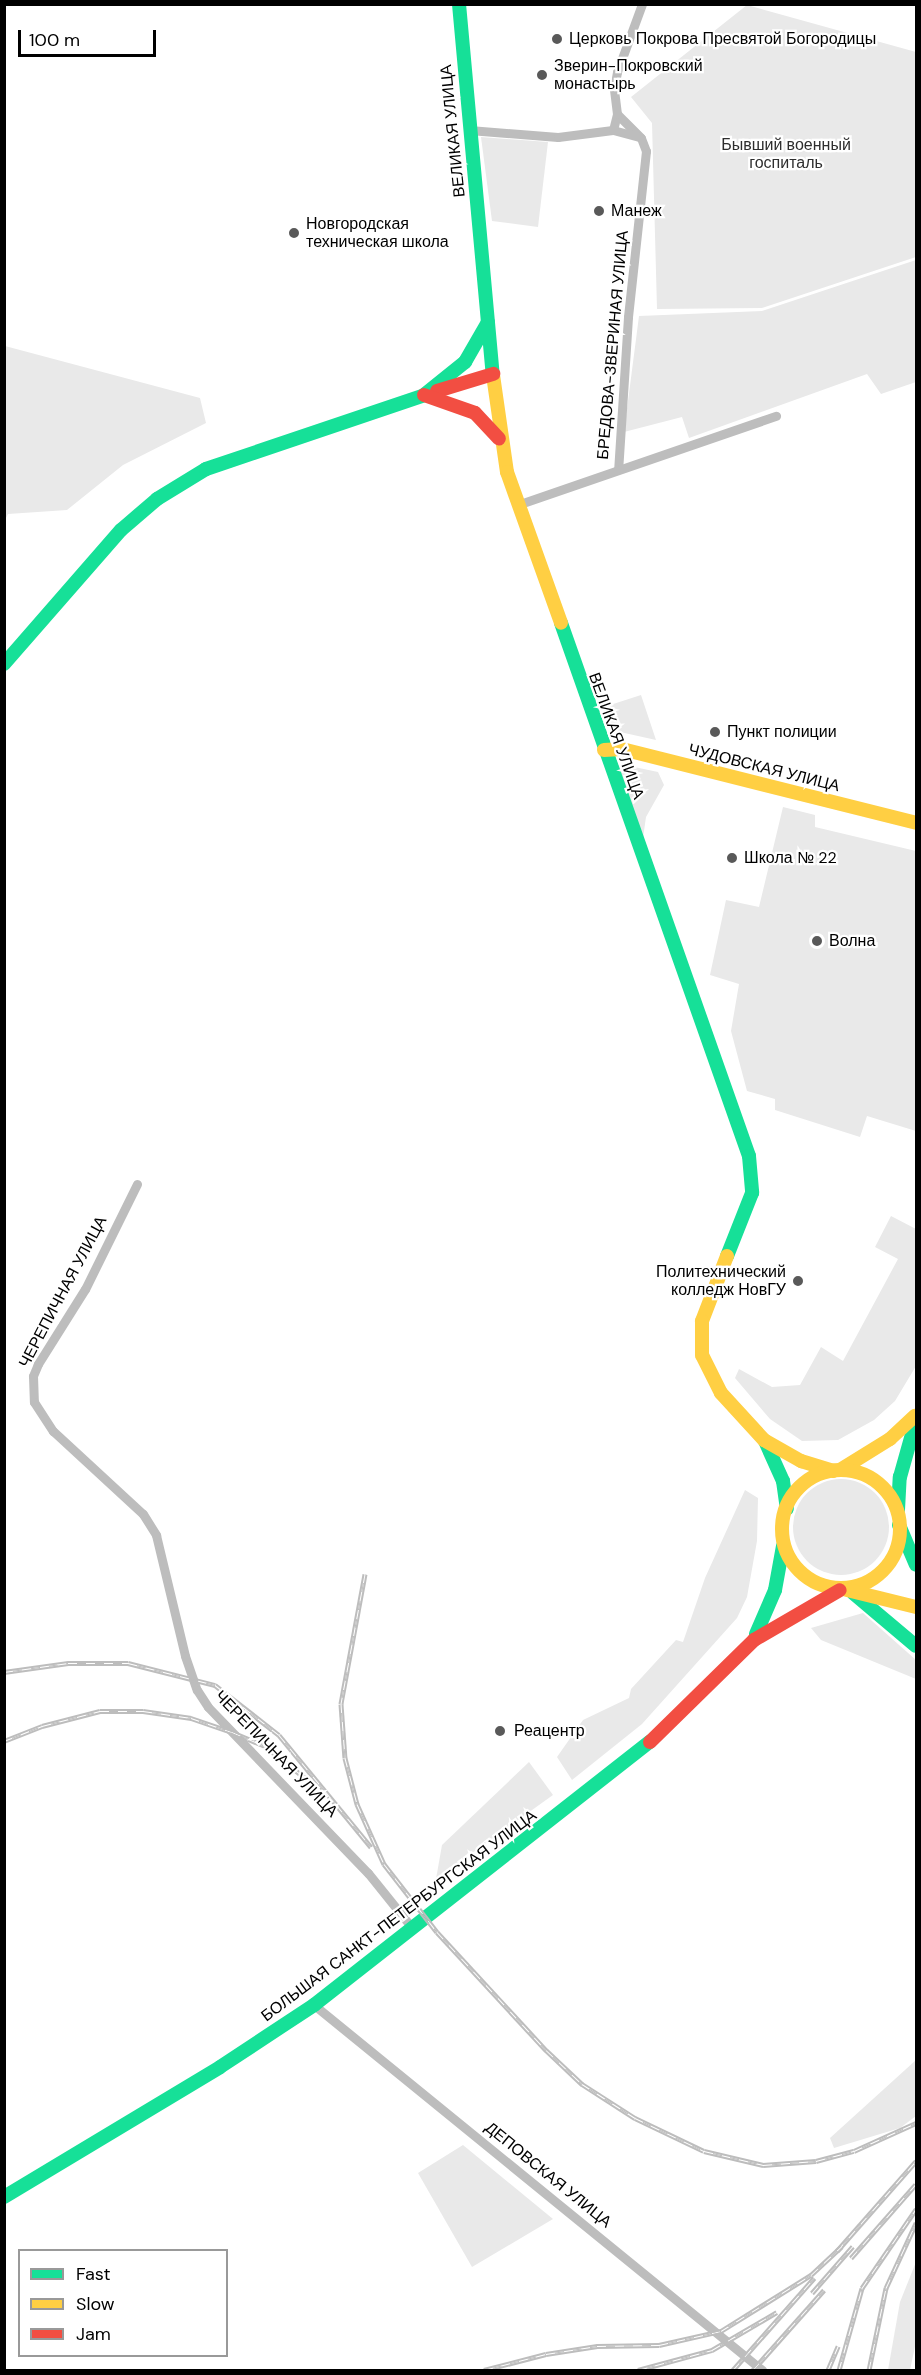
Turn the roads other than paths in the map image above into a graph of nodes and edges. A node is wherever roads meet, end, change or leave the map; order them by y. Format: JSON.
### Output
{"nodes":[{"id":1,"x":459,"y":4,"type":"edge"},
{"id":2,"x":642,"y":4,"type":"edge"},
{"id":3,"x":617,"y":114,"type":"junction"},
{"id":4,"x":469,"y":130,"type":"junction"},
{"id":5,"x":613,"y":130,"type":"junction"},
{"id":6,"x":641,"y":138,"type":"junction"},
{"id":7,"x":488,"y":322,"type":"junction"},
{"id":8,"x":493,"y":374,"type":"junction"},
{"id":9,"x":424,"y":395,"type":"junction"},
{"id":10,"x":776,"y":416,"type":"dead end"},
{"id":11,"x":502,"y":447,"type":"junction"},
{"id":12,"x":618,"y":470,"type":"junction"},
{"id":13,"x":517,"y":505,"type":"junction"},
{"id":14,"x":4,"y":664,"type":"edge"},
{"id":15,"x":604,"y":750,"type":"junction"},
{"id":16,"x":916,"y":823,"type":"edge"},
{"id":17,"x":137,"y":1184,"type":"dead end"},
{"id":18,"x":916,"y":1414,"type":"edge"},
{"id":19,"x":916,"y":1420,"type":"edge"},
{"id":20,"x":764,"y":1440,"type":"junction"},
{"id":21,"x":837,"y":1470,"type":"junction"},
{"id":22,"x":787,"y":1509,"type":"junction"},
{"id":23,"x":898,"y":1519,"type":"junction"},
{"id":24,"x":784,"y":1540,"type":"junction"},
{"id":25,"x":916,"y":1565,"type":"edge"},
{"id":26,"x":847,"y":1591,"type":"junction"},
{"id":27,"x":916,"y":1607,"type":"edge"},
{"id":28,"x":754,"y":1640,"type":"junction"},
{"id":29,"x":916,"y":1646,"type":"edge"},
{"id":30,"x":413,"y":1929,"type":"junction"},
{"id":31,"x":314,"y":2005,"type":"junction"},
{"id":32,"x":4,"y":2197,"type":"edge"},
{"id":33,"x":762,"y":2370,"type":"edge"}],
"edges":[{"from":1,"to":4,"type":"main road","name":"ВЕЛИКАЯ УЛИЦА"},
{"from":2,"to":3,"type":"street"},
{"from":3,"to":5,"type":"street"},
{"from":3,"to":6,"type":"street"},
{"from":4,"to":5,"type":"street"},
{"from":4,"to":7,"type":"main road","name":"ВЕЛИКАЯ УЛИЦА"},
{"from":5,"to":6,"type":"street"},
{"from":6,"to":12,"type":"street","name":"БРЕДОВА-ЗВЕРИНАЯ УЛИЦА"},
{"from":7,"to":8,"type":"main road","name":"ВЕЛИКАЯ УЛИЦА"},
{"from":7,"to":9,"type":"main road"},
{"from":8,"to":9,"type":"main road"},
{"from":8,"to":11,"type":"main road","name":"ВЕЛИКАЯ УЛИЦА"},
{"from":9,"to":11,"type":"main road"},
{"from":9,"to":14,"type":"main road"},
{"from":10,"to":12,"type":"street"},
{"from":11,"to":13,"type":"main road","name":"ВЕЛИКАЯ УЛИЦА"},
{"from":12,"to":13,"type":"street"},
{"from":13,"to":15,"type":"main road","name":"ВЕЛИКАЯ УЛИЦА"},
{"from":15,"to":16,"type":"main road","name":"ЧУДОВСКАЯ УЛИЦА"},
{"from":15,"to":20,"type":"main road","name":"ВЕЛИКАЯ УЛИЦА"},
{"from":17,"to":30,"type":"street","name":"ЧЕРЕПИЧНАЯ УЛИЦА"},
{"from":18,"to":21,"type":"main road"},
{"from":19,"to":23,"type":"main road"},
{"from":20,"to":21,"type":"main road"},
{"from":20,"to":22,"type":"main road"},
{"from":21,"to":22,"type":"main road"},
{"from":21,"to":23,"type":"main road"},
{"from":22,"to":24,"type":"main road"},
{"from":23,"to":25,"type":"main road"},
{"from":23,"to":26,"type":"main road"},
{"from":24,"to":26,"type":"main road"},
{"from":24,"to":28,"type":"main road","name":"БОЛЬШАЯ САНКТ-ПЕТЕРБУРГСКАЯ УЛИЦА"},
{"from":26,"to":27,"type":"main road"},
{"from":26,"to":28,"type":"main road","name":"БОЛЬШАЯ САНКТ-ПЕТЕРБУРГСКАЯ УЛИЦА"},
{"from":26,"to":29,"type":"main road"},
{"from":28,"to":30,"type":"main road","name":"БОЛЬШАЯ САНКТ-ПЕТЕРБУРГСКАЯ УЛИЦА"},
{"from":30,"to":31,"type":"main road","name":"БОЛЬШАЯ САНКТ-ПЕТЕРБУРГСКАЯ УЛИЦА"},
{"from":31,"to":32,"type":"main road","name":"БОЛЬШАЯ САНКТ-ПЕТЕРБУРГСКАЯ УЛИЦА"},
{"from":31,"to":33,"type":"street","name":"ДЕПОВСКАЯ УЛИЦА"}]}
